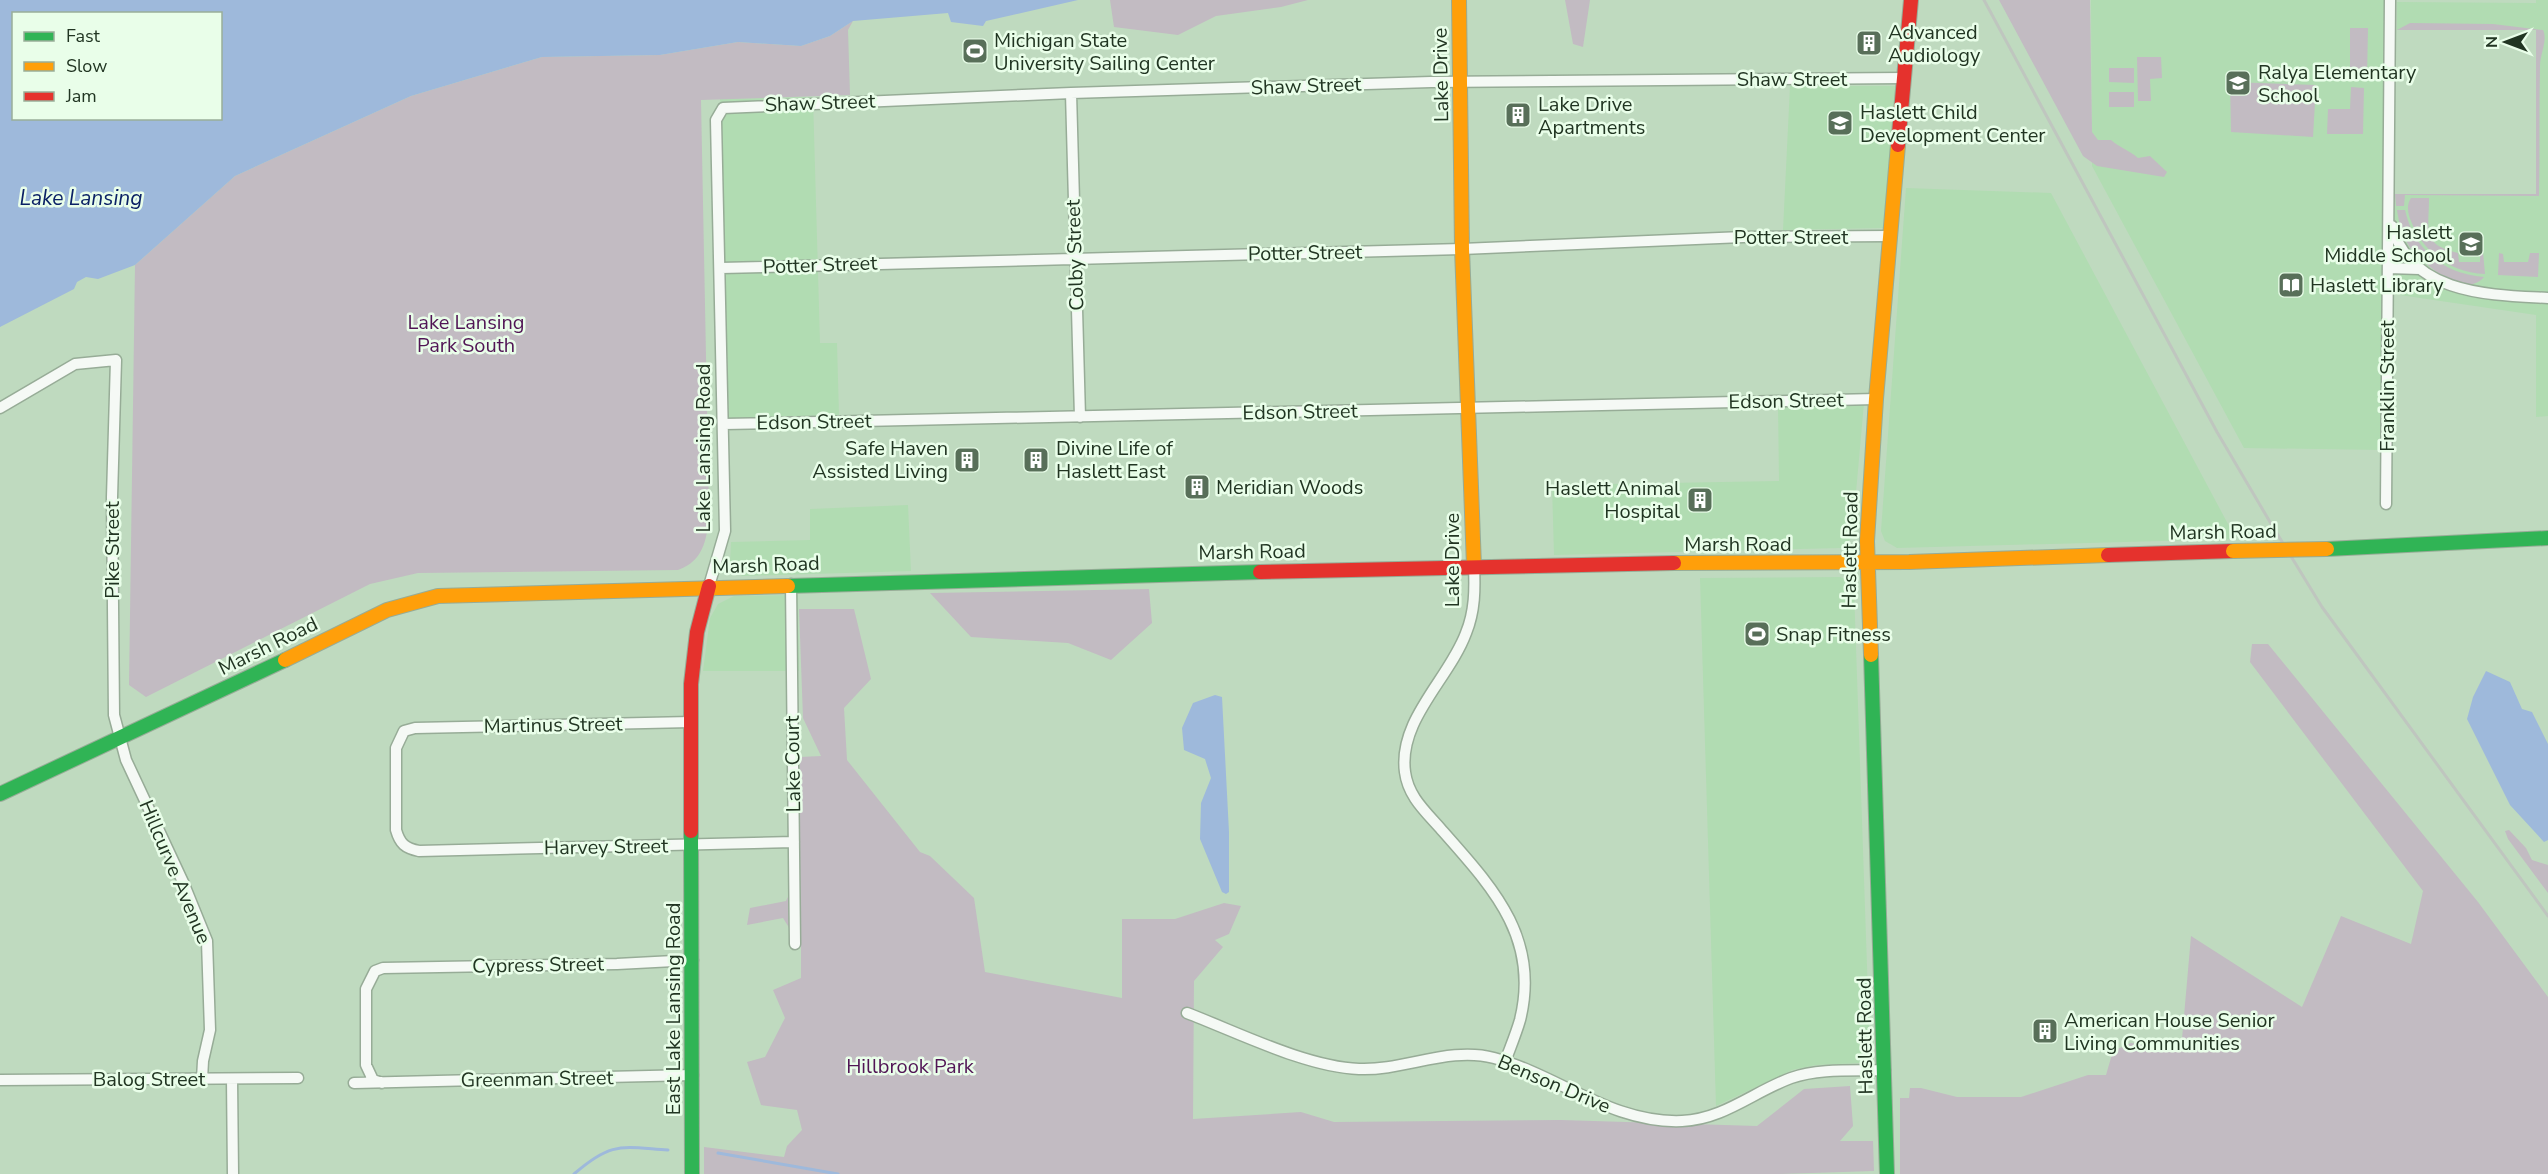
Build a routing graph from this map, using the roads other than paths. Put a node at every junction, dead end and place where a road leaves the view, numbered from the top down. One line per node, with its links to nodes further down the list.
1 (1459, 0): 5 (main road, Lake Drive)
2 (1911, 0): 4 (main road, Haslett Road)
3 (2390, 0): 8 (street, Franklin Street)
4 (1904, 78): 5 (street, Shaw Street); 9 (main road, Haslett Road)
5 (1460, 81): 6 (street, Shaw Street); 10 (main road, Lake Drive)
6 (1071, 93): 7 (street, Shaw Street); 11 (street, Colby Street)
7 (716, 120): 12 (street, Lake Lansing Road)
8 (2389, 208): 13 (street, Franklin Street); 14 (street, Franklin Street)
9 (1890, 236): 10 (street, Potter Street); 16 (main road, Haslett Road)
10 (1462, 249): 11 (street, Potter Street); 18 (main road, Lake Drive)
11 (1075, 258): 12 (street, Potter Street); 19 (street, Colby Street)
12 (721, 268): 20 (street, Lake Lansing Road)
13 (2388, 268): 14 (street, Franklin Street); 21 (street, Franklin Street)
14 (2420, 269): 15 (street, Franklin Street)
15 (2548, 298)
16 (1876, 399): 18 (street, Edson Street); 23 (main road, Haslett Road)
17 (0, 408): 28 (street, Pike Street)
18 (1468, 408): 19 (street, Edson Street); 24 (main road, Lake Drive)
19 (1080, 417): 20 (street, Edson Street)
20 (724, 424): 26 (street, Lake Lansing Road)
21 (2386, 504)
22 (2548, 538): 23 (main road, Marsh Road, bridge)
23 (1867, 562): 24 (main road, Marsh Road); 37 (main road, Haslett Road)
24 (1474, 566): 25 (main road, Marsh Road); 36 (street, Lake Drive)
25 (791, 584): 26 (main road, Marsh Road); 30 (street, Lake Court)
26 (709, 586): 27 (main road, Lake Lansing Road); 28 (main road, Marsh Road)
27 (691, 722): 31 (main road, Lake Lansing Road); 32 (street, Martinus Street)
28 (121, 739): 29 (main road, Marsh Road); 40 (street, Hillcurve Avenue)
29 (0, 794)
30 (794, 842): 31 (street, Harvey Street); 33 (street, Lake Court)
31 (692, 844): 32 (street, Harvey Street); 34 (main road, East Lake Lansing Road)
32 (418, 851)
33 (795, 944)
34 (693, 960): 38 (main road, East Lake Lansing Road); 44 (street, Cypress Street)
35 (1187, 1013): 36 (street, Benson Drive)
36 (1505, 1062): 37 (street, Benson Drive)
37 (1885, 1070): 47 (main road, Haslett Road)
38 (693, 1075): 44 (street, Greenman Street); 46 (main road, East Lake Lansing Road)
39 (298, 1078): 41 (street, Balog Street)
40 (202, 1079): 41 (street, Balog Street); 42 (street, Balog Street)
41 (232, 1079): 45 (street)
42 (0, 1080)
43 (354, 1083): 44 (street, Greenman Street)
44 (382, 1083)
45 (233, 1174)
46 (693, 1174)
47 (1887, 1174)

